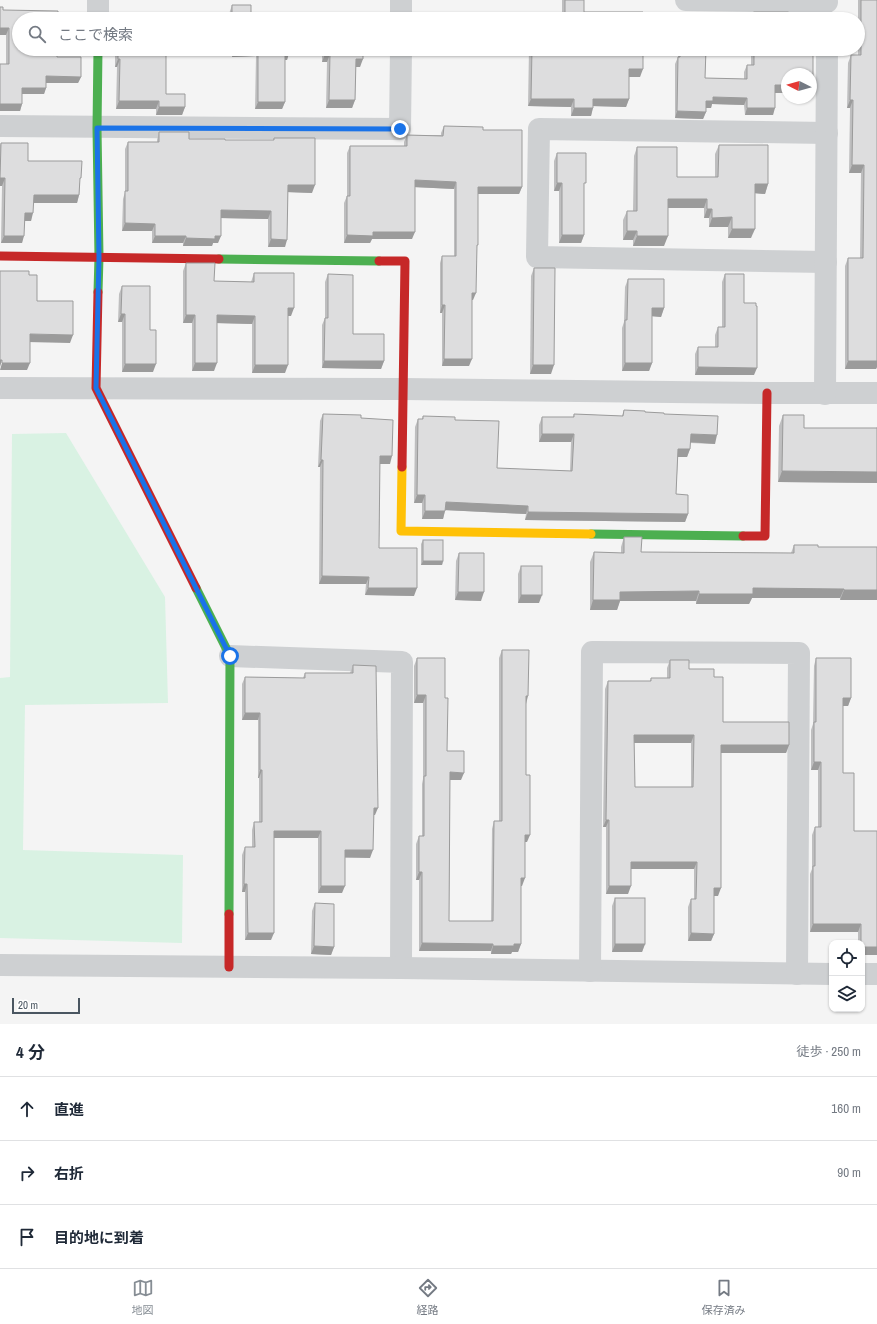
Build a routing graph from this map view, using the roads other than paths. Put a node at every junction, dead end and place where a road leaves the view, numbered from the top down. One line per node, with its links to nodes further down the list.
1 (98, 0): 5 (street)
2 (401, 0): 6 (street)
3 (686, 0): 4 (street)
4 (827, 7)
5 (98, 12)
6 (401, 12)
7 (98, 56): 11 (street)
8 (401, 56): 11 (street)
9 (827, 56): 12 (street)
10 (0, 126): 11 (street)
11 (97, 128): 14 (street)
12 (827, 133): 15 (street); 15 (street)
13 (0, 256): 14 (street)
14 (99, 257): 17 (street); 18 (street)
15 (826, 262): 21 (street)
16 (0, 388): 17 (street)
17 (96, 388): 18 (street); 22 (street)
18 (403, 389): 19 (street); 19 (street)
19 (766, 393): 21 (street)
20 (877, 393): 21 (street)
21 (825, 394)
22 (230, 656): 24 (street); 25 (street)
23 (0, 965): 24 (street)
24 (229, 967): 25 (street)
25 (402, 968): 26 (street)
26 (590, 971): 27 (street); 27 (street)
27 (797, 974): 28 (street)
28 (829, 974)
29 (865, 974): 30 (street)
30 (877, 974)

